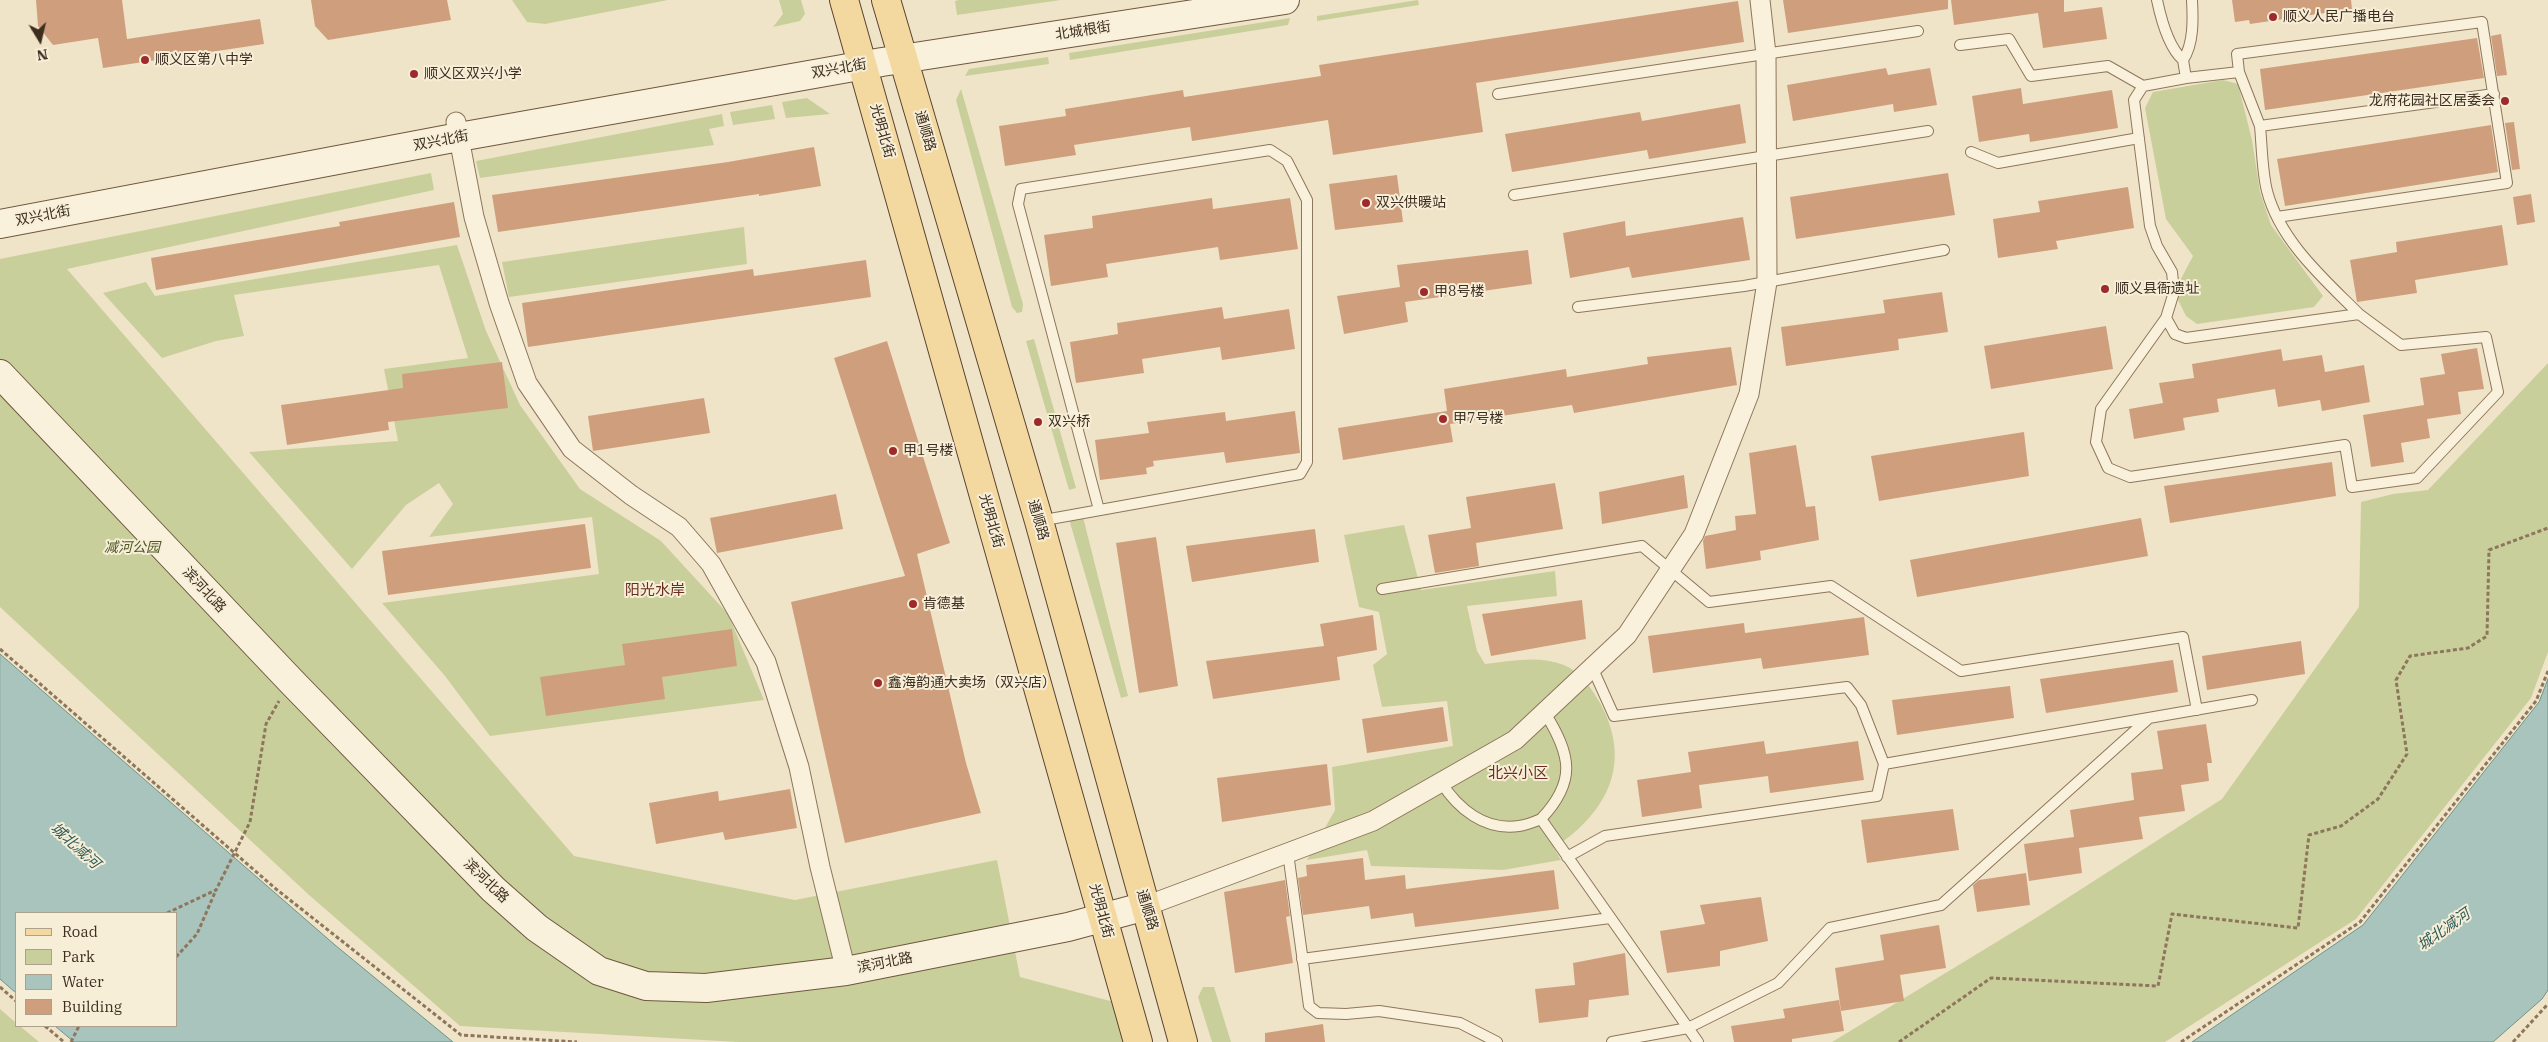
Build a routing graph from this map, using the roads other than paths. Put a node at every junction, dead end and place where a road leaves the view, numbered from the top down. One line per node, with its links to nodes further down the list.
1 (844, 0): 11 (main road, 光明北街)
2 (886, 0): 11 (main road, 通顺路)
3 (1203, 0): 11 (street, 北城根街)
4 (1285, 0): 11 (street, 北城根街)
5 (1760, 0): 10 (street)
6 (2157, 0): 12 (lane)
7 (2192, 0): 12 (lane)
8 (1918, 31): 10 (lane)
9 (1960, 45): 15 (lane)
10 (1766, 54): 16 (lane); 23 (street)
11 (881, 55): 19 (street, 双兴北街); 35 (main road, 通顺路); 49 (main road, 光明北街)
12 (2183, 60): 14 (lane)
13 (2239, 72): 14 (lane); 17 (lane); 18 (lane)
14 (2186, 78): 15 (lane)
15 (2143, 86): 21 (lane)
16 (1498, 94)
17 (2494, 94): 18 (lane); 26 (lane)
18 (2260, 126): 26 (lane)
19 (457, 130): 25 (street, 双兴北街); 27 (street, 双兴北街); 52 (street)
20 (1928, 132): 23 (lane)
21 (2139, 138): 22 (lane); 32 (lane)
22 (1971, 152)
23 (1767, 156): 24 (lane); 29 (street)
24 (1514, 195)
25 (0, 210)
26 (2277, 217): 31 (lane)
27 (0, 224)
28 (1944, 250): 29 (lane)
29 (1767, 282): 30 (lane); 36 (street)
30 (1578, 307)
31 (2359, 314): 32 (lane); 32 (lane)
32 (2166, 318)
33 (0, 374): 52 (street, 滨河北路)
34 (1099, 510): 34 (lane); 35 (lane)
35 (1039, 521): 48 (main road, 通顺路)
36 (1670, 570): 37 (lane); 38 (street); 40 (lane)
37 (1382, 589)
38 (1592, 667): 41 (street); 43 (lane)
39 (2252, 700): 40 (lane)
40 (2197, 710): 42 (lane)
41 (1545, 713): 44 (street); 45 (lane)
42 (2149, 718): 43 (lane); 53 (lane)
43 (1884, 764): 47 (lane)
44 (1441, 782): 45 (lane); 46 (street)
45 (1541, 819): 47 (lane)
46 (1288, 853): 48 (street); 51 (lane)
47 (1567, 857): 50 (lane)
48 (1146, 906): 49 (street, 滨河北路); 55 (main road, 通顺路)
49 (1103, 917): 52 (street, 滨河北路); 54 (main road, 光明北街)
50 (1610, 918): 51 (lane); 53 (lane)
51 (1302, 958): 56 (lane)
52 (846, 971)
53 (1688, 1028): 57 (lane); 58 (lane)
54 (1138, 1042)
55 (1183, 1042)
56 (1498, 1042)
57 (1612, 1042)
58 (1698, 1042)

